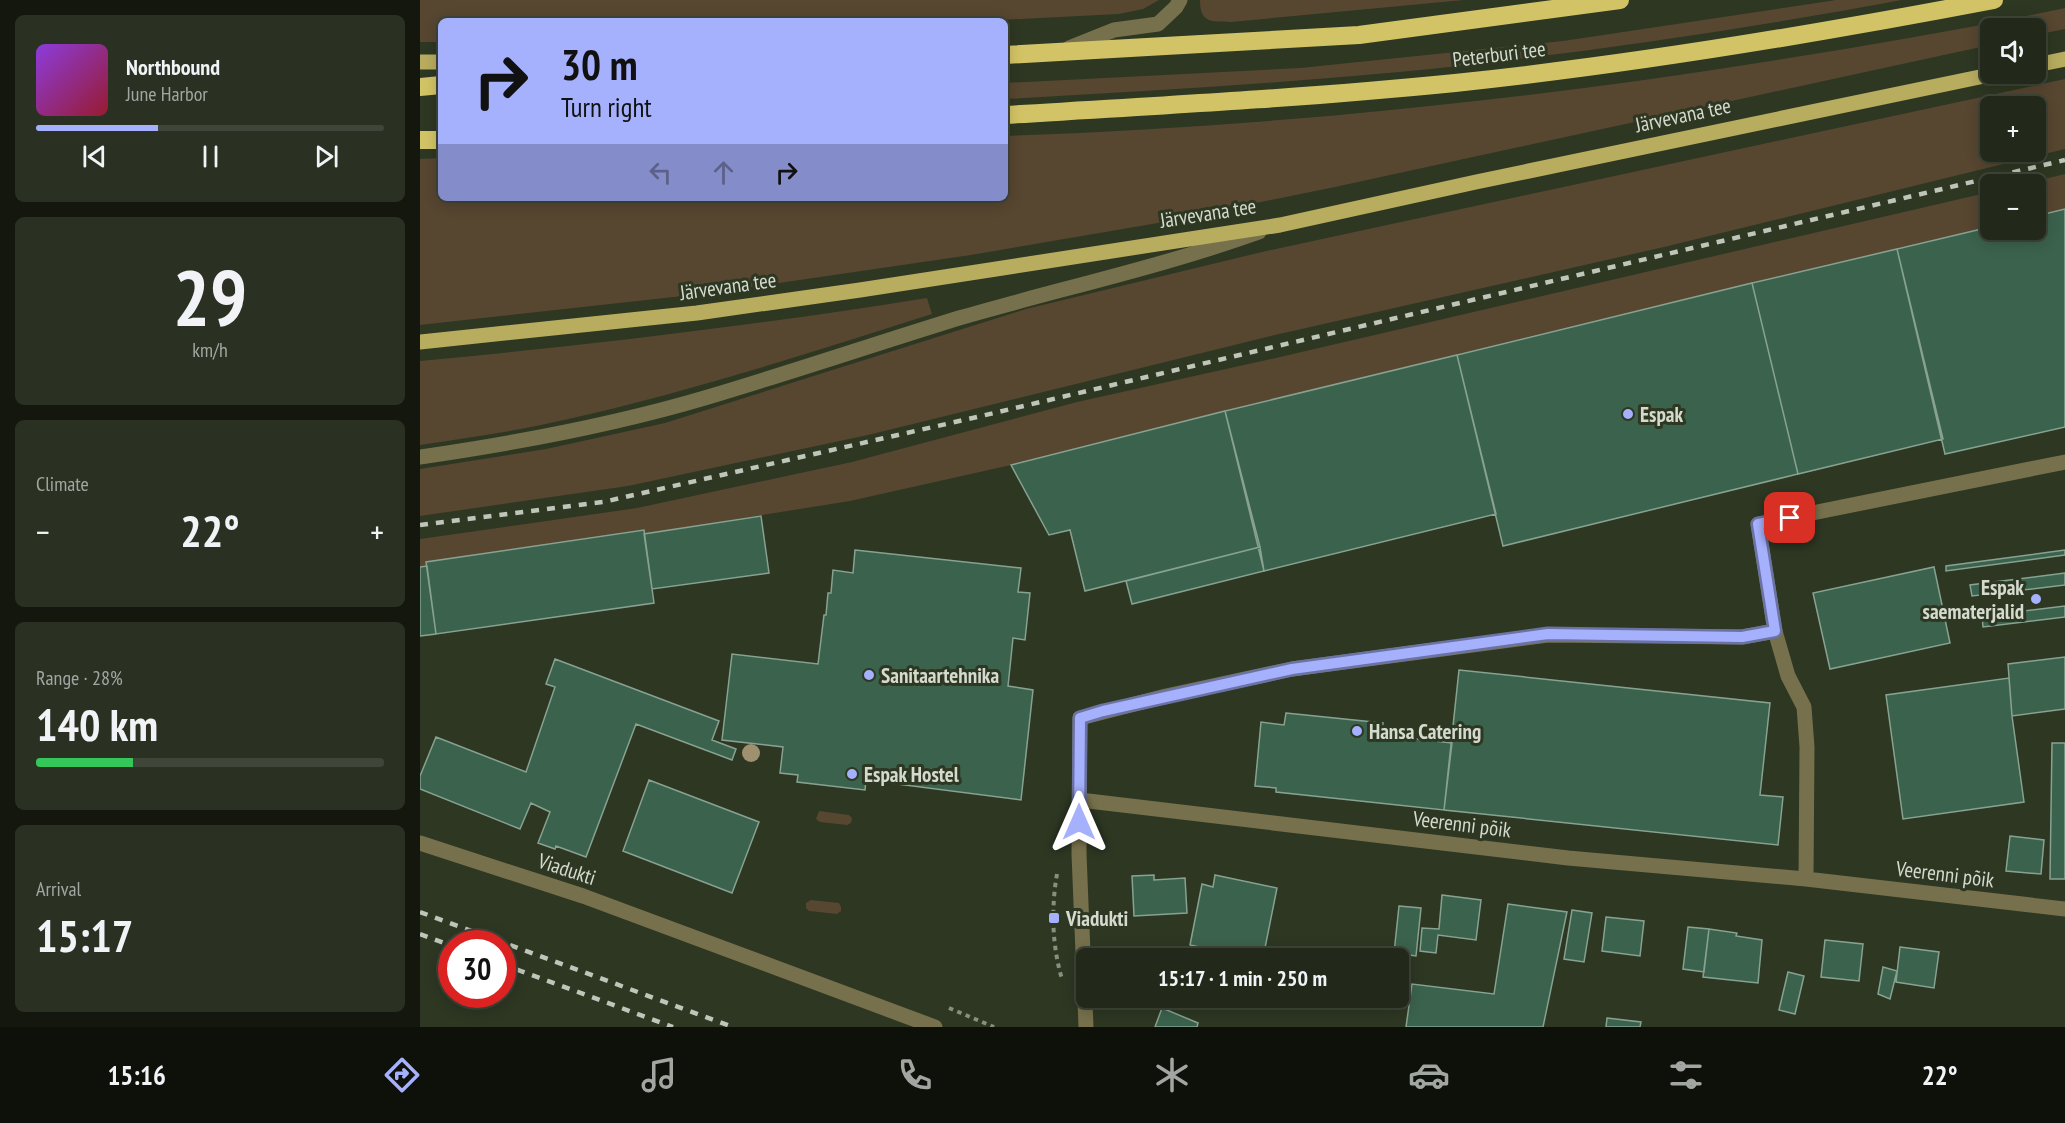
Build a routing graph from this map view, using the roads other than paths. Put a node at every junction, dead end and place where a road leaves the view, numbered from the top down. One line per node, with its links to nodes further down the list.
1 (1180, 0): 4 (street)
2 (1620, 0): 4 (highway)
3 (1995, 0): 13 (highway, Peterburi tee)
4 (1056, 54): 5 (highway)
5 (1008, 55)
6 (2065, 59): 9 (main road)
7 (420, 62): 8 (main road)
8 (438, 62)
9 (2046, 63)
10 (1980, 77): 16 (main road, Järvevana tee)
11 (438, 85): 12 (highway)
12 (420, 87)
13 (1008, 115)
14 (438, 140): 15 (highway)
15 (420, 141)
16 (1280, 225): 17 (main road, Järvevana tee); 18 (street)
17 (420, 342)
18 (420, 457)
19 (2065, 462): 20 (street)
20 (1775, 631): 21 (street); 23 (street)
21 (1080, 800): 23 (street, Veerenni põik); 26 (street)
22 (420, 843): 25 (street, Viadukti)
23 (1806, 879): 24 (street, Veerenni põik)
24 (2065, 909)
25 (935, 1027)
26 (1086, 1027)

